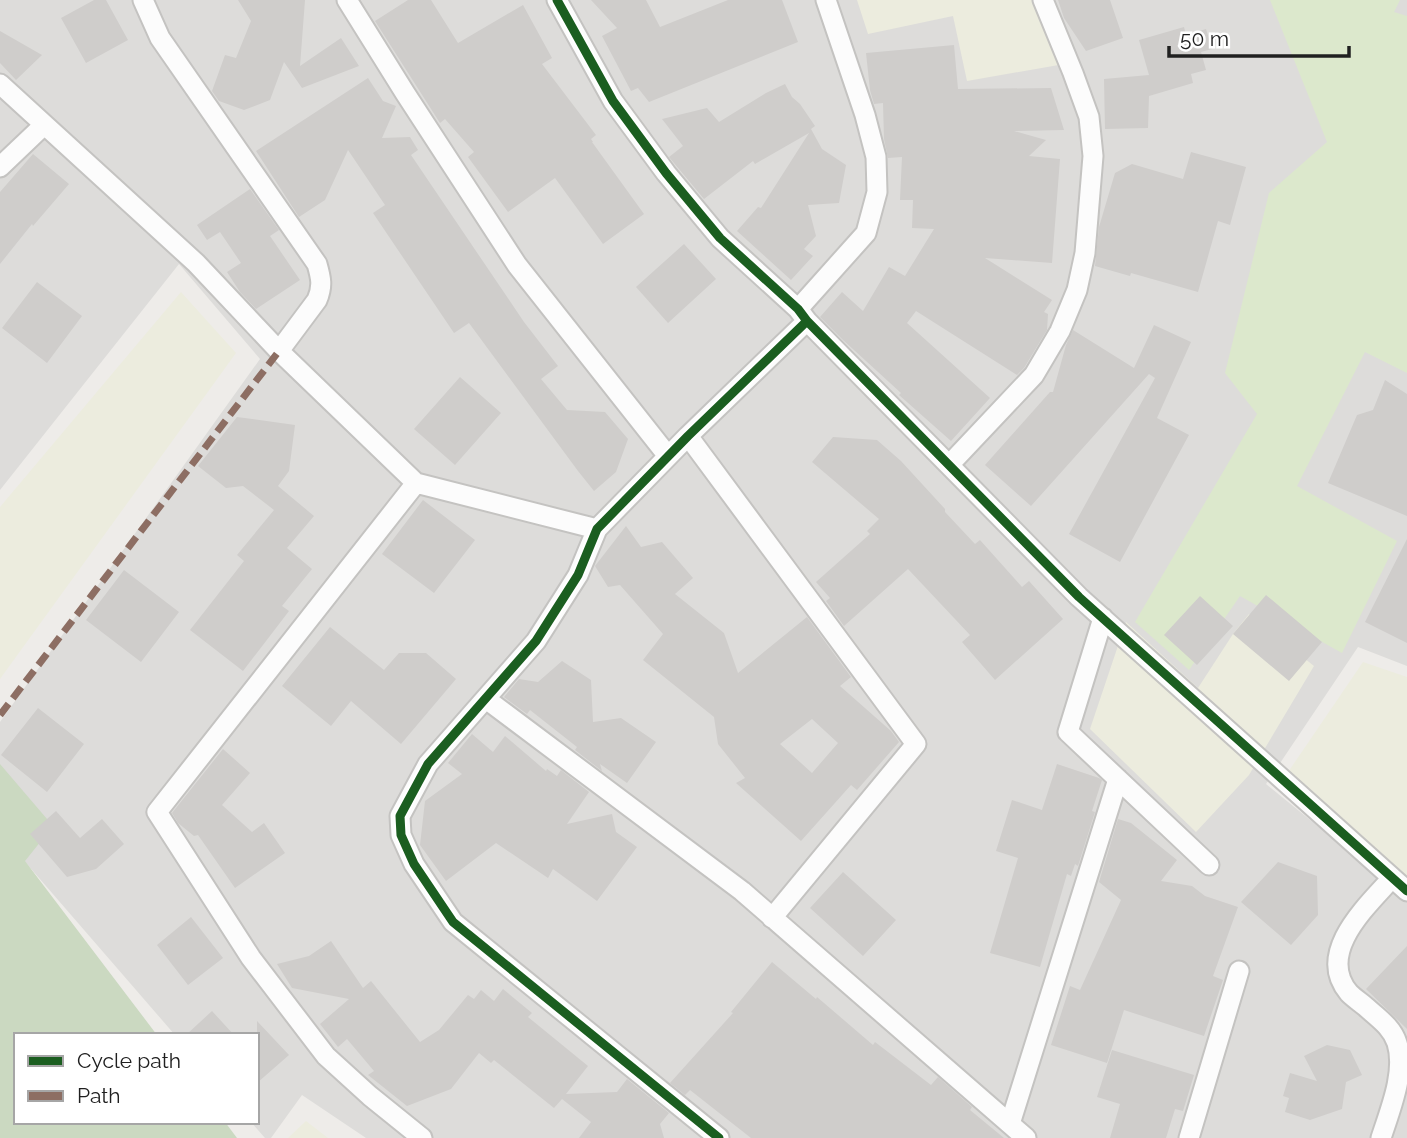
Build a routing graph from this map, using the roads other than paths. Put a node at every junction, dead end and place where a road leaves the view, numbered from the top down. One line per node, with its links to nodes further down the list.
1 (143, 0): 10 (street)
2 (347, 0): 12 (street)
3 (558, 0): 9 (street)
4 (826, 0): 9 (street)
5 (1043, 0): 13 (street)
6 (0, 84): 7 (street)
7 (44, 125): 8 (street); 10 (street)
8 (0, 167)
9 (803, 315): 11 (street); 13 (street)
10 (279, 352): 14 (street)
11 (688, 436): 12 (street); 22 (street)
12 (668, 456): 15 (street)
13 (949, 465): 16 (street)
14 (416, 483): 15 (street); 25 (street)
15 (597, 529): 17 (street)
16 (1103, 618): 18 (street); 20 (street)
17 (486, 699): 22 (street); 26 (street)
18 (1118, 779): 19 (street); 24 (street)
19 (1209, 865)
20 (1392, 878): 21 (street); 29 (street)
21 (1407, 891)
22 (772, 918): 24 (street)
23 (1239, 971): 28 (street)
24 (1010, 1125): 27 (street)
25 (422, 1138)
26 (719, 1138)
27 (1026, 1138)
28 (1189, 1138)
29 (1381, 1138)

